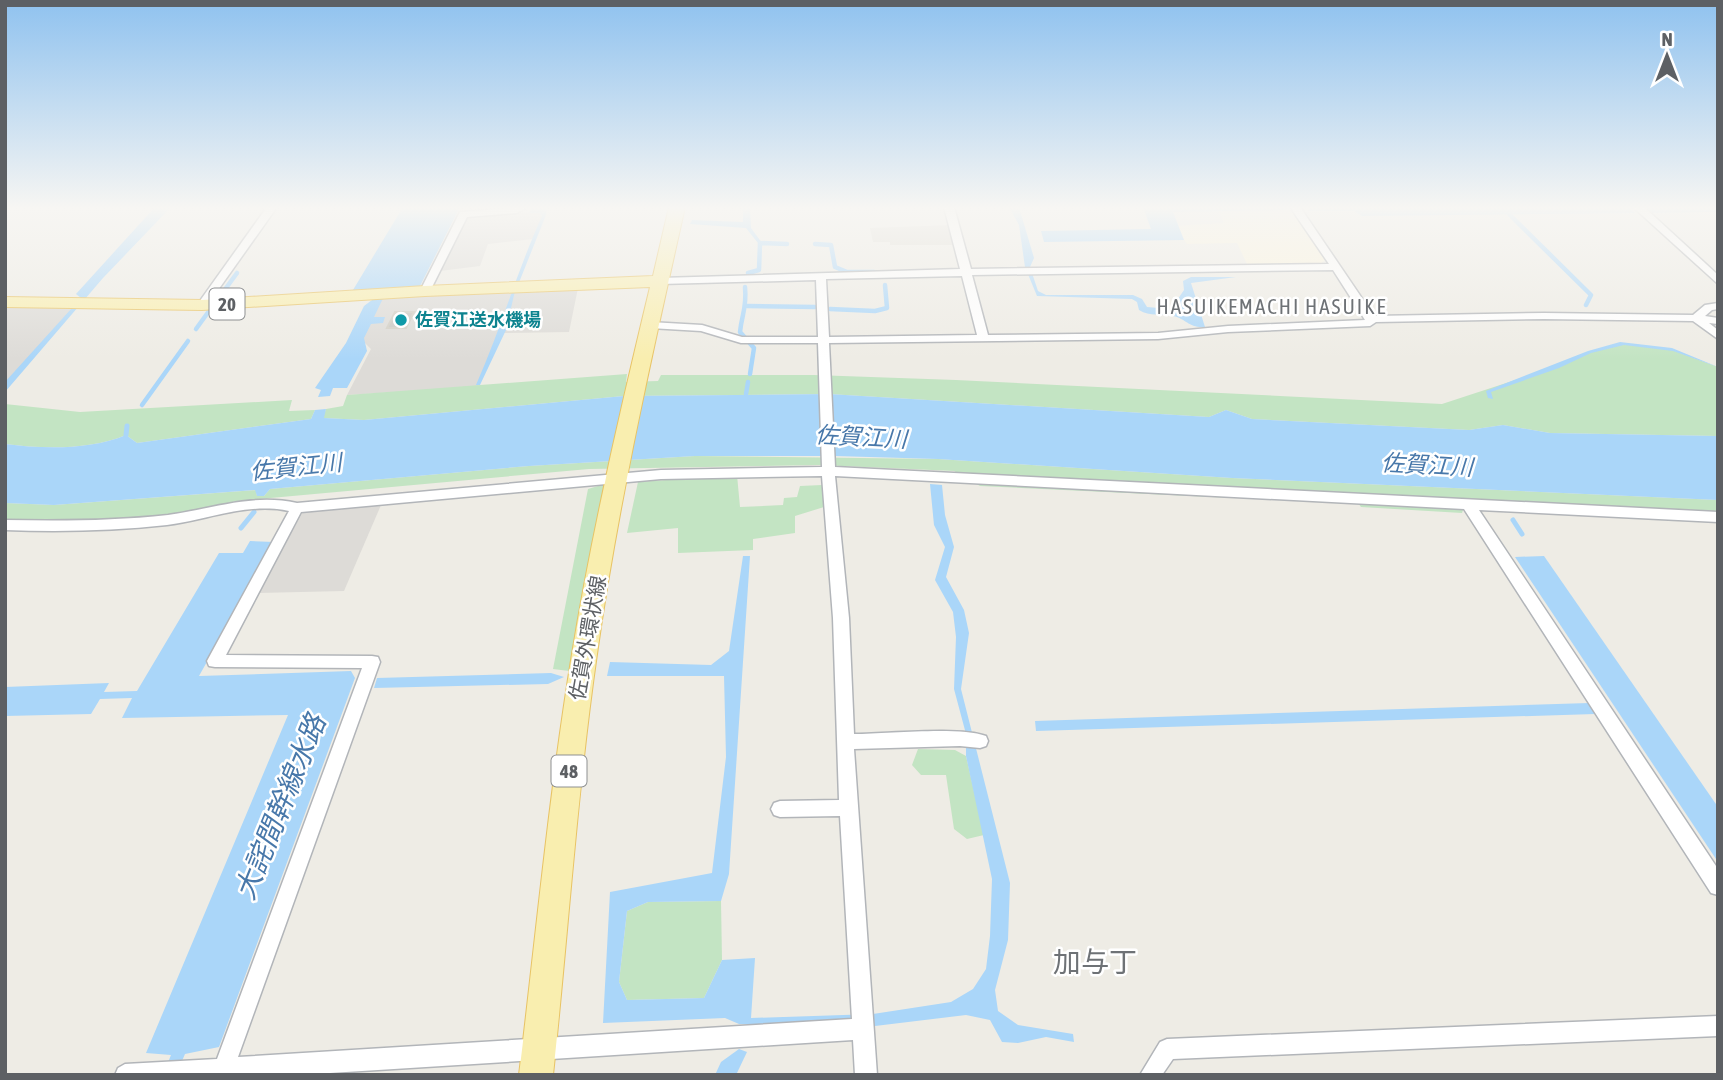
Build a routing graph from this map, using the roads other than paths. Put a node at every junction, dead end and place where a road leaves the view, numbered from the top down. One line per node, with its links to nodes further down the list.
1 (236, 257): 14 (street)
2 (442, 257): 12 (street)
3 (665, 257): 10 (main road, 佐賀外環状線 / 48)
4 (963, 257): 8 (street)
5 (1329, 257): 7 (street)
6 (1692, 257): 11 (street)
7 (1335, 267): 8 (street); 17 (street)
8 (967, 274): 9 (street); 21 (street)
9 (821, 278): 10 (street); 22 (street)
10 (660, 281): 12 (main road, 20); 19 (main road, 佐賀外環状線 / 48)
11 (1718, 281)
12 (425, 291): 14 (main road, 20)
13 (5, 302): 14 (main road, 20)
14 (202, 305)
15 (1718, 306): 16 (street)
16 (1696, 318): 17 (street); 18 (street); 20 (street)
17 (1371, 319): 21 (street)
18 (1718, 321)
19 (650, 326): 22 (street); 24 (main road, 佐賀外環状線 / 48)
20 (1718, 336)
21 (984, 338): 22 (street)
22 (821, 340): 23 (street)
23 (828, 469): 24 (street); 25 (street); 30 (street)
24 (619, 474): 26 (street); 36 (main road, 佐賀外環状線 / 48)
25 (1469, 505): 27 (street); 33 (street)
26 (297, 508): 28 (street); 37 (street)
27 (1718, 517)
28 (5, 525)
29 (980, 741): 30 (street)
30 (846, 742): 31 (street)
31 (848, 808): 32 (street); 34 (street)
32 (780, 809)
33 (1718, 886)
34 (862, 1020): 36 (street); 41 (street)
35 (1718, 1026): 42 (street)
36 (539, 1047): 37 (street); 40 (main road, 佐賀外環状線 / 48)
37 (223, 1070): 38 (street)
38 (158, 1073): 39 (street)
39 (125, 1075)
40 (536, 1075)
41 (866, 1075)
42 (1150, 1075)

